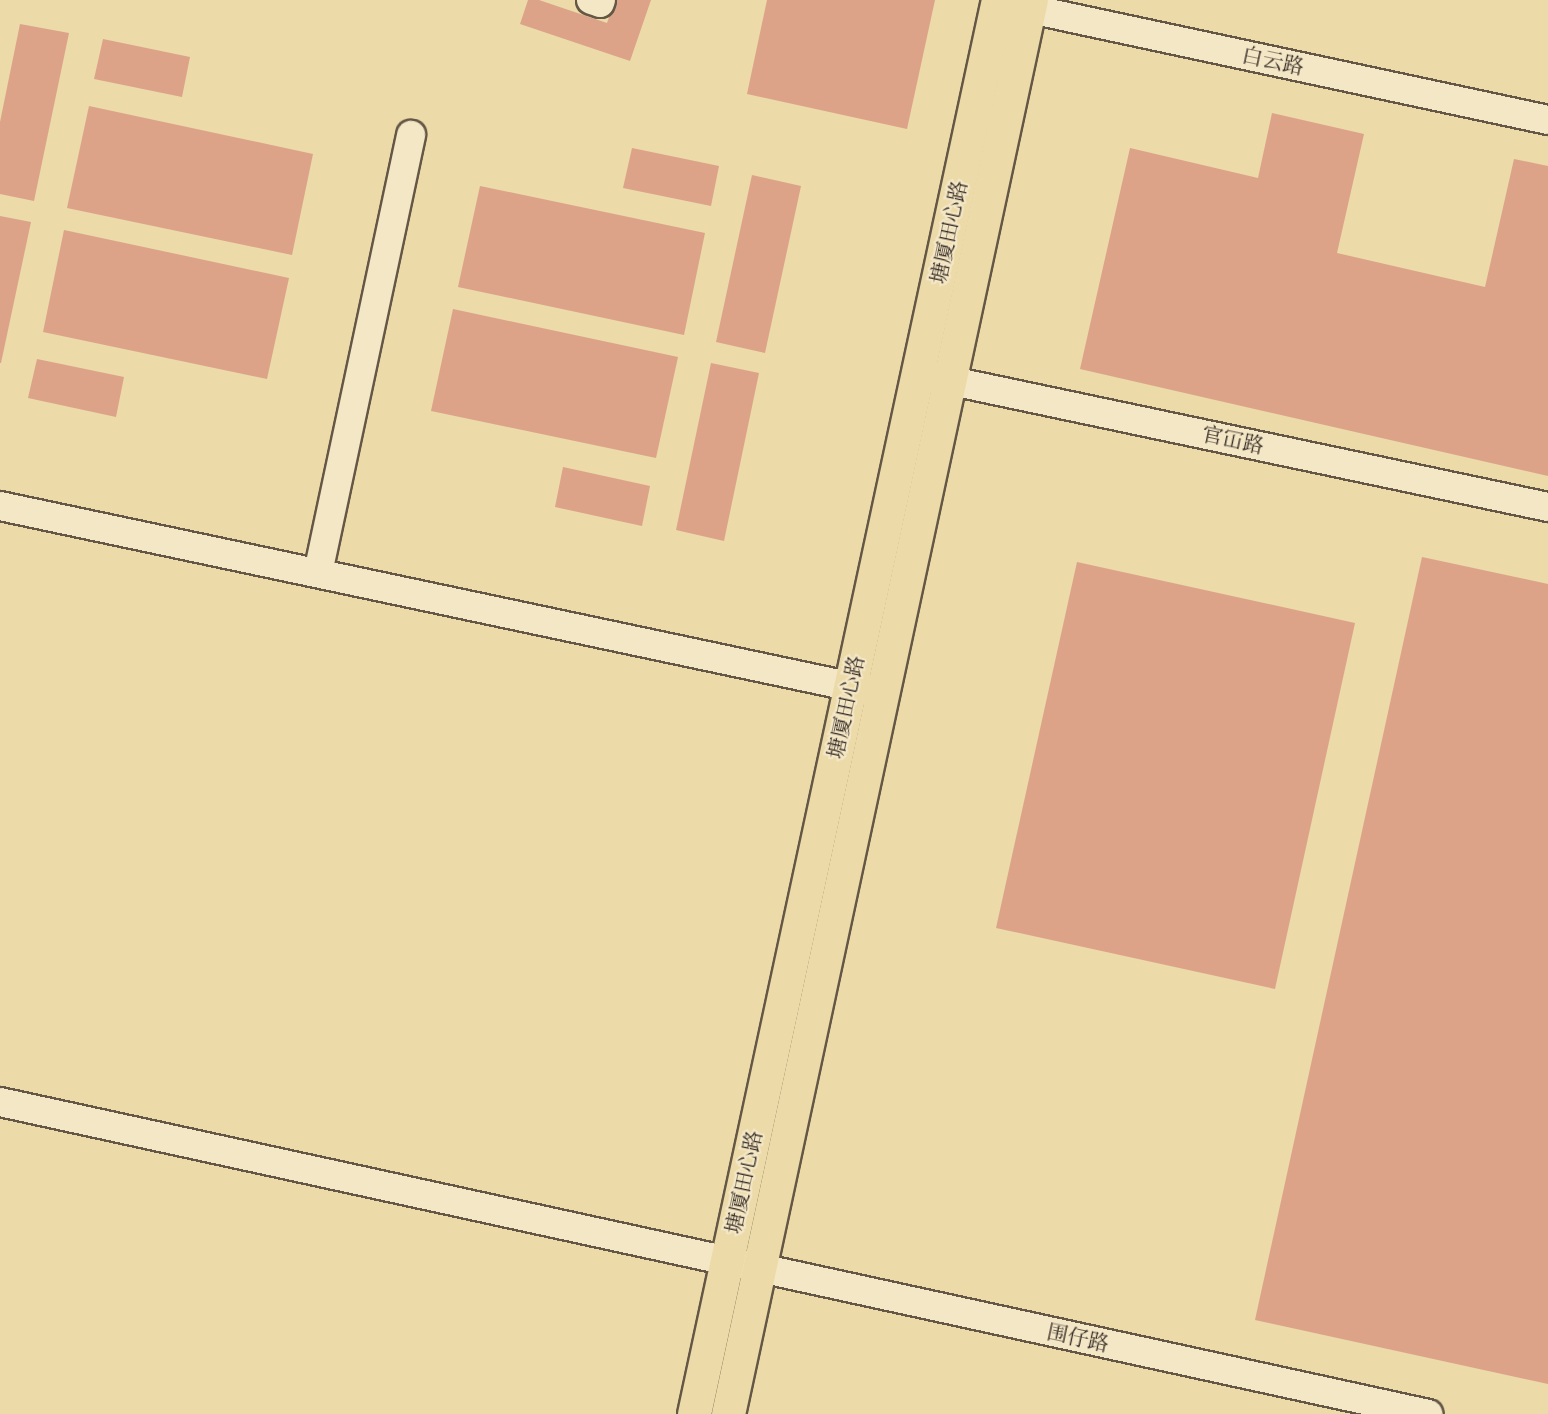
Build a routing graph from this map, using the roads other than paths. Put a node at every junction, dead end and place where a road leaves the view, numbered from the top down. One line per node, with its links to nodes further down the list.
1 (591, 0): 2 (street)
2 (601, 0)
3 (1014, 3): 4 (street, 白云路); 6 (main road, 塘厦田心路); 7 (main road, 塘厦田心路)
4 (1548, 120)
5 (411, 135): 10 (street)
6 (918, 374): 7 (street, 官冚路); 11 (main road, 塘厦田心路)
7 (949, 380): 9 (street, 官冚路); 12 (main road, 塘厦田心路)
8 (0, 506): 10 (street)
9 (1548, 507)
10 (318, 573): 11 (street)
11 (851, 687): 12 (street); 14 (main road, 塘厦田心路)
12 (882, 693): 15 (main road, 塘厦田心路)
13 (0, 1102): 14 (street, 围仔路)
14 (727, 1261): 15 (street, 围仔路); 16 (main road, 塘厦田心路)
15 (759, 1268): 17 (main road, 塘厦田心路); 18 (street, 围仔路)
16 (694, 1414)
17 (728, 1414)
18 (1428, 1414)

